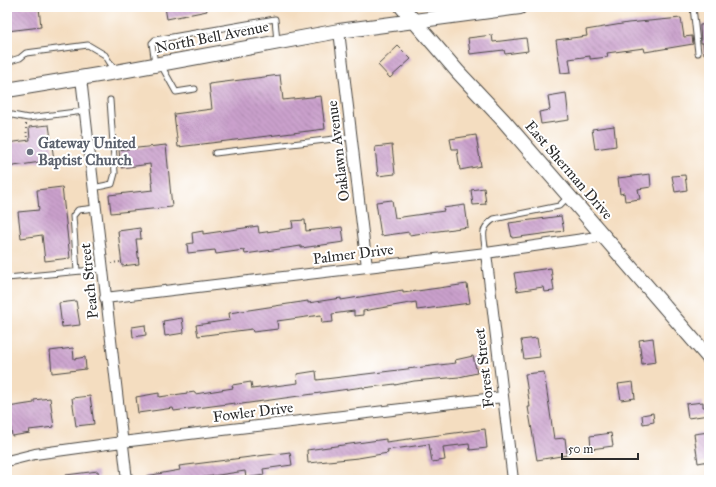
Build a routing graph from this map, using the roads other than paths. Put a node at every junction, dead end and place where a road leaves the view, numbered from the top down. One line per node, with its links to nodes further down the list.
1 (402, 7): 4 (main road, East Sherman Drive)
2 (520, 7): 4 (main road, North Bell Avenue)
3 (693, 7): 7 (lane)
4 (413, 20): 5 (main road, North Bell Avenue); 20 (main road, East Sherman Drive)
5 (339, 31): 6 (main road, North Bell Avenue); 17 (street, Oaklawn Avenue)
6 (277, 42): 9 (main road, North Bell Avenue); 9 (lane)
7 (698, 53)
8 (7, 62): 10 (lane)
9 (158, 64): 10 (main road, North Bell Avenue); 12 (lane)
10 (116, 72): 11 (main road, North Bell Avenue)
11 (81, 78): 13 (main road, North Bell Avenue); 15 (street, Peach Street)
12 (195, 89)
13 (7, 90)
14 (110, 100): 19 (lane)
15 (84, 111): 16 (lane); 19 (street, Peach Street)
16 (7, 114)
17 (351, 137): 18 (lane); 24 (street, Oaklawn Avenue)
18 (215, 153)
19 (93, 188): 21 (street, Peach Street)
20 (569, 196): 22 (main road, East Sherman Drive); 23 (lane)
21 (96, 208): 25 (street, Peach Street); 26 (lane)
22 (604, 236): 23 (street, Palmer Drive); 29 (main road, East Sherman Drive)
23 (486, 253): 24 (street, Palmer Drive); 30 (street, Forest Street)
24 (367, 267): 28 (street, Palmer Drive)
25 (103, 269): 26 (lane); 28 (street, Peach Street)
26 (77, 271): 27 (lane)
27 (7, 278)
28 (106, 298): 31 (street, Peach Street)
29 (709, 358)
30 (503, 397): 31 (street, Fowler Drive); 34 (street, Forest Street)
31 (122, 442): 32 (street, Fowler Drive); 33 (street, Peach Street)
32 (7, 460)
33 (127, 480)
34 (513, 480)

